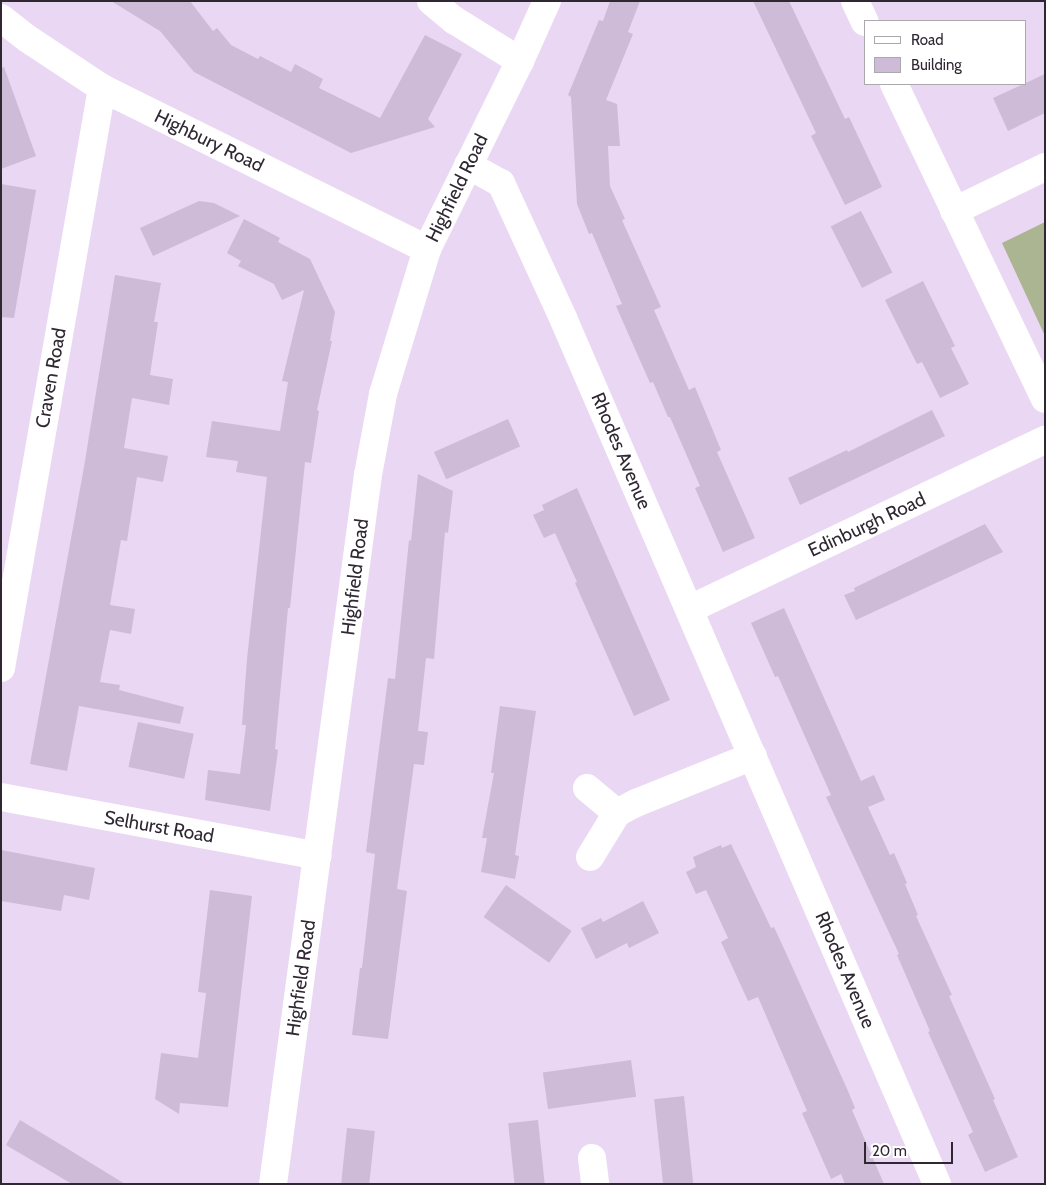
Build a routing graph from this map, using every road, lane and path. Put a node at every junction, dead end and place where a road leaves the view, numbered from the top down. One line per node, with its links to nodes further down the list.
1 (431, 1): 6 (street)
2 (547, 1): 6 (street, Highfield Road)
3 (855, 1): 5 (street)
4 (1, 18): 8 (street, Highbury Road)
5 (864, 20)
6 (520, 61): 9 (street, Highfield Road)
7 (894, 85): 11 (street)
8 (102, 88): 12 (street, Highbury Road); 16 (street, Craven Road)
9 (468, 165): 12 (street, Highfield Road); 15 (street, Rhodes Avenue)
10 (1045, 167): 11 (street)
11 (954, 211): 13 (street)
12 (427, 249): 21 (street, Highfield Road)
13 (1045, 399)
14 (1045, 440): 15 (street, Edinburgh Road)
15 (690, 609): 17 (street, Rhodes Avenue)
16 (1, 668)
17 (753, 756): 20 (street); 24 (street, Rhodes Avenue)
18 (587, 788): 20 (street)
19 (1, 797): 21 (street, Selhurst Road)
20 (617, 813): 22 (street)
21 (318, 856): 23 (street, Highfield Road)
22 (590, 857)
23 (273, 1184)
24 (937, 1184)

